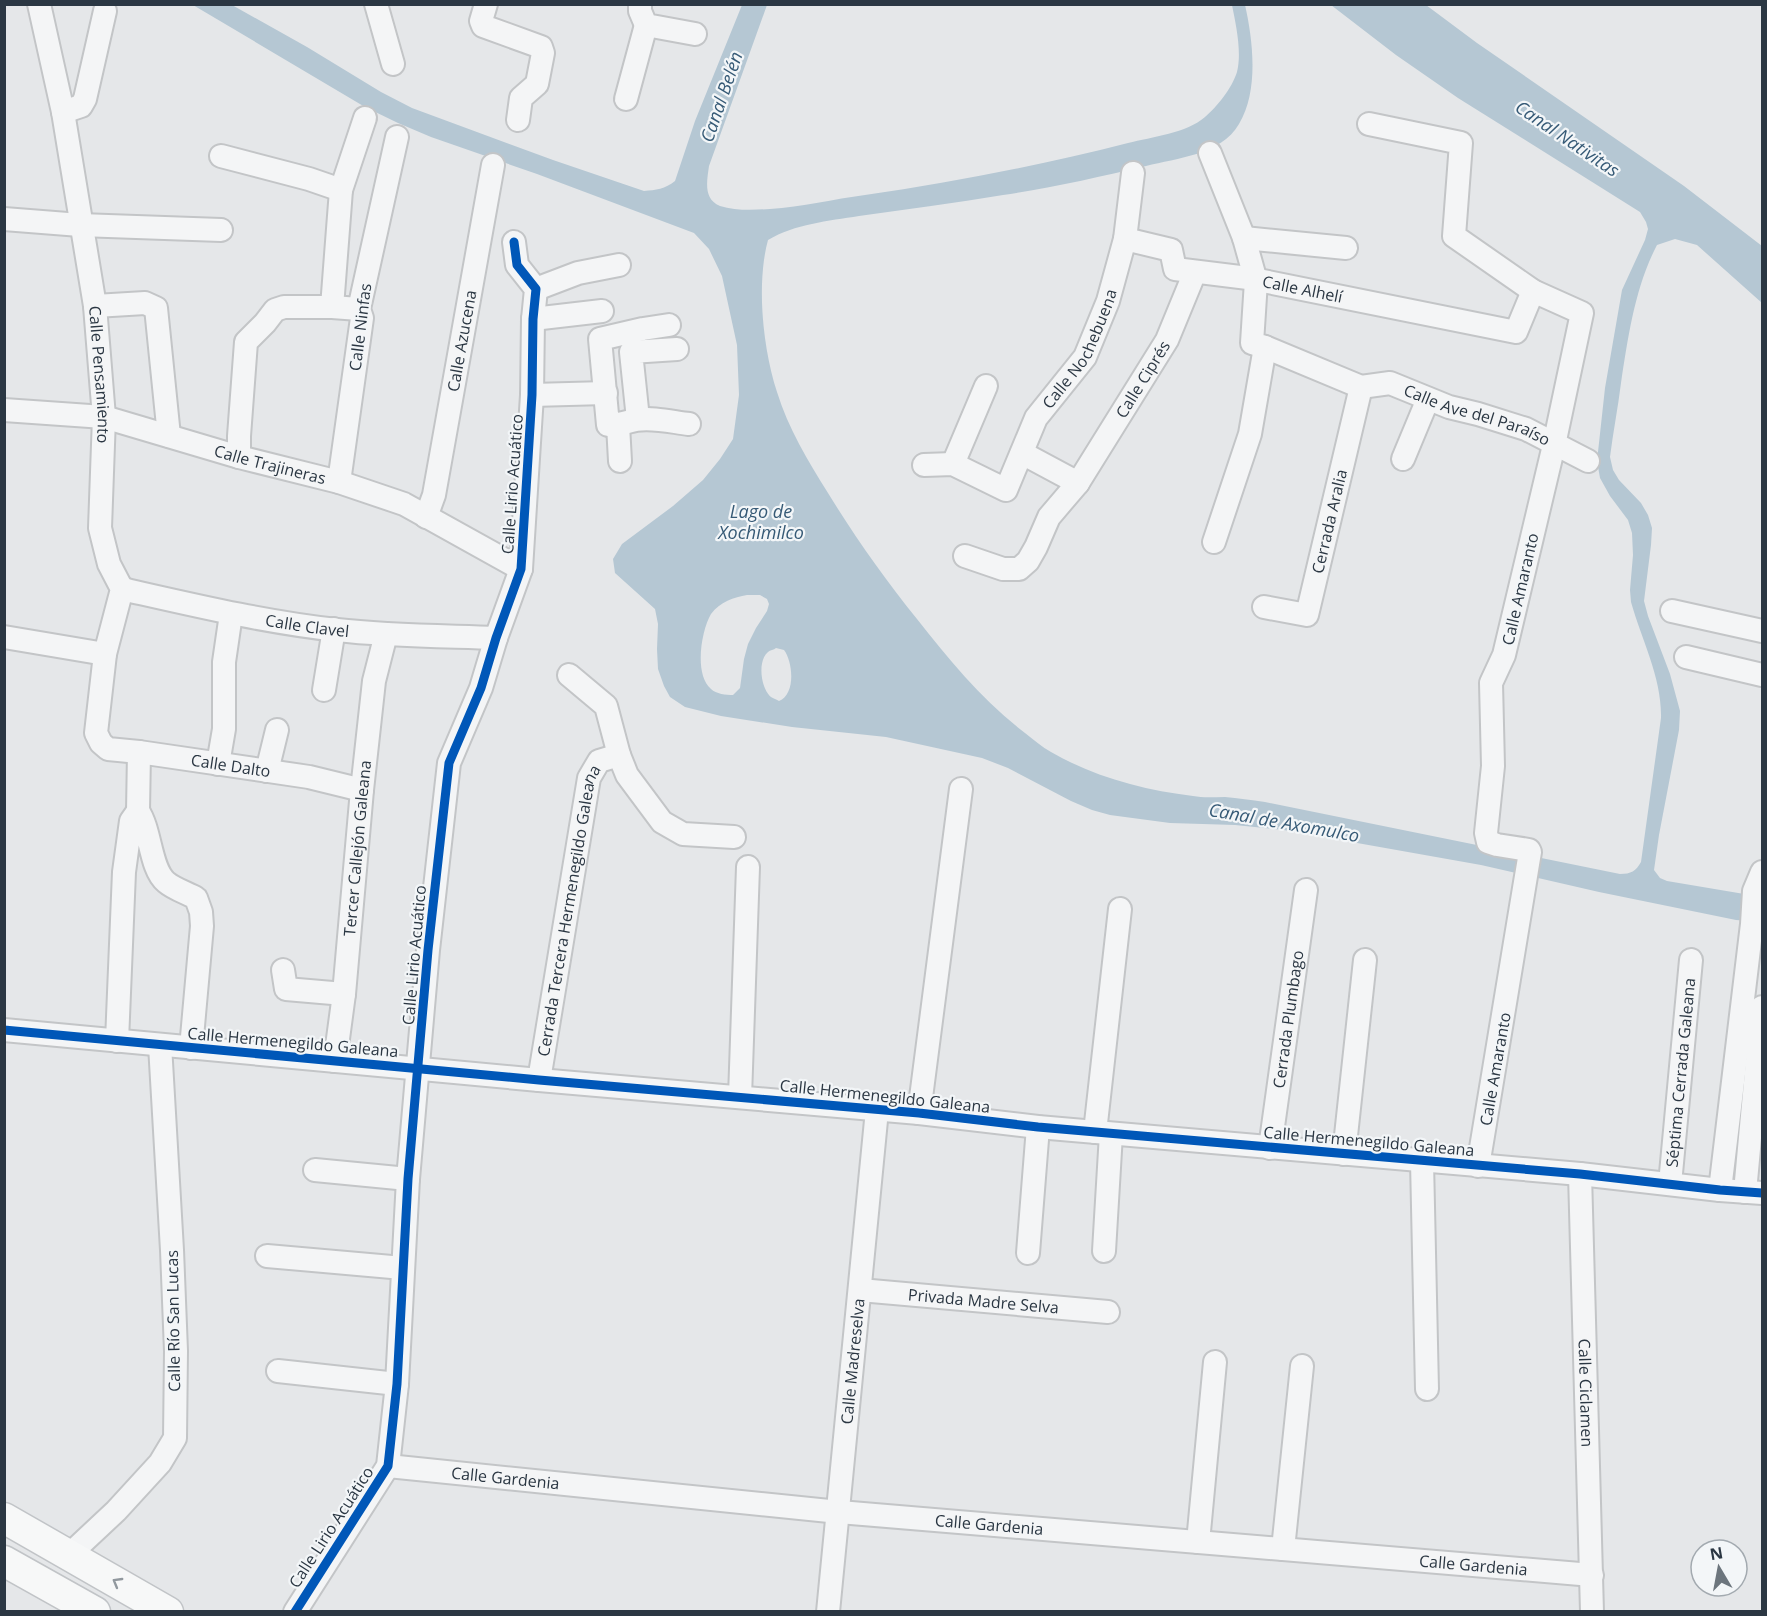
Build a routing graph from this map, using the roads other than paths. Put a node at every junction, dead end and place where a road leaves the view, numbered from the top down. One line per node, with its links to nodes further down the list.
1 (39, 4): 9 (street, Calle Pensamiento)
2 (376, 4): 7 (street)
3 (486, 4): 11 (street)
4 (105, 11): 9 (street)
5 (643, 15): 6 (street); 8 (street)
6 (695, 34)
7 (393, 64)
8 (626, 99)
9 (63, 112): 20 (street, Calle Pensamiento)
10 (365, 118): 18 (street)
11 (518, 120)
12 (1369, 124): 30 (street, Calle Amaranto)
13 (397, 137): 33 (street, Calle Ninfas)
14 (1210, 153): 22 (street)
15 (221, 156): 18 (street)
16 (493, 165): 59 (street, Calle Azucena)
17 (1133, 173): 23 (street)
18 (341, 190): 32 (street)
19 (4, 219): 20 (street)
20 (80, 225): 21 (street); 31 (street, Calle Pensamiento)
21 (221, 230)
22 (1244, 238): 25 (street); 28 (street)
23 (1125, 239): 27 (street, Calle Alhelí); 50 (street, Calle Nochebuena)
24 (514, 242): 29 (street)
25 (1346, 248)
26 (619, 265): 29 (street)
27 (1195, 272): 28 (street, Calle Alhelí); 58 (street, Calle Ciprés)
28 (1256, 281): 30 (street, Calle Alhelí); 37 (street)
29 (536, 289): 35 (street, Calle Lirio Acuático)
30 (1533, 291): 49 (street, Calle Amaranto)
31 (95, 306): 45 (street, Calle Pensamiento); 48 (street)
32 (332, 307): 33 (street); 51 (street)
33 (359, 309): 57 (street, Calle Ninfas)
34 (602, 311): 35 (street)
35 (533, 319): 42 (street, Calle Lirio Acuático)
36 (669, 325): 41 (street)
37 (1265, 347): 40 (street, Calle Ave del Paraíso); 60 (street)
38 (677, 349): 46 (street)
39 (986, 386): 55 (street)
40 (1361, 387): 43 (street, Calle Ave del Paraíso); 64 (street, Cerrada Aralia)
41 (606, 393): 42 (street); 46 (street)
42 (532, 395): 62 (street, Calle Lirio Acuático)
43 (1428, 399): 49 (street, Calle Ave del Paraíso); 52 (street)
44 (4, 410): 45 (street, Calle Trajineras)
45 (104, 417): 48 (street, Calle Trajineras); 63 (street, Calle Pensamiento)
46 (628, 422): 47 (street); 53 (street)
47 (689, 424)
48 (169, 436): 51 (street, Calle Trajineras)
49 (1554, 445): 54 (street, Calle Ave del Paraíso); 110 (street, Calle Amaranto)
50 (1022, 453): 55 (street, Calle Nochebuena); 58 (street)
51 (239, 457): 57 (street, Calle Trajineras)
52 (1403, 459)
53 (620, 461)
54 (1588, 461)
55 (953, 464): 56 (street)
56 (924, 465)
57 (339, 482): 59 (street, Calle Trajineras)
58 (1078, 483): 61 (street, Calle Ciprés)
59 (426, 517): 62 (street, Calle Trajineras)
60 (1214, 542)
61 (965, 556)
62 (521, 569): 71 (street, Calle Lirio Acuático)
63 (122, 589): 66 (street, Calle Clavel); 72 (street)
64 (1264, 607)
65 (1672, 611): 68 (street)
66 (231, 614): 67 (street, Calle Clavel); 80 (street)
67 (334, 629): 69 (street, Calle Clavel); 76 (street)
68 (1762, 631)
69 (386, 634): 71 (street, Calle Clavel); 83 (street, Tercer Callejón Galeana)
70 (4, 637): 72 (street)
71 (496, 638): 100 (street, Calle Lirio Acuático)
72 (105, 654): 78 (street, Calle Dalto)
73 (1686, 657): 75 (street)
74 (569, 675): 79 (street)
75 (1762, 675)
76 (324, 690)
77 (277, 730): 81 (street)
78 (139, 752): 80 (street, Calle Dalto); 84 (street)
79 (619, 755): 85 (street); 101 (street, Cerrada Tercera Hermenegildo Galeana)
80 (218, 764): 81 (street, Calle Dalto)
81 (267, 771): 83 (street, Calle Dalto)
82 (961, 789): 104 (street)
83 (362, 790): 93 (street, Tercer Callejón Galeana)
84 (138, 811): 96 (street); 98 (street)
85 (734, 837)
86 (748, 867): 102 (street)
87 (1758, 881): 115 (street)
88 (1306, 890): 107 (street, Cerrada Plumbago)
89 (1120, 909): 106 (street)
90 (1365, 960): 108 (street)
91 (1691, 960): 114 (street, Séptima Cerrada Galeana)
92 (283, 970): 93 (street)
93 (344, 994): 99 (street, Tercer Callejón Galeana)
94 (1762, 1007): 116 (street)
95 (4, 1030): 96 (street, Calle Hermenegildo Galeana)
96 (117, 1041): 97 (street, Calle Hermenegildo Galeana)
97 (160, 1045): 98 (street, Calle Hermenegildo Galeana); 133 (street, Calle Río San Lucas)
98 (191, 1048): 99 (street, Calle Hermenegildo Galeana)
99 (335, 1061): 100 (street, Calle Hermenegildo Galeana)
100 (419, 1069): 101 (street, Calle Hermenegildo Galeana); 113 (street, Calle Lirio Acuático)
101 (539, 1080): 102 (street, Calle Hermenegildo Galeana)
102 (740, 1097): 103 (street, Calle Hermenegildo Galeana)
103 (877, 1110): 104 (street, Calle Hermenegildo Galeana); 121 (street, Calle Madreselva)
104 (919, 1113): 105 (street, Calle Hermenegildo Galeana)
105 (1038, 1127): 106 (street, Calle Hermenegildo Galeana); 118 (street)
106 (1103, 1133): 107 (street, Calle Hermenegildo Galeana); 117 (street)
107 (1270, 1148): 108 (street, Calle Hermenegildo Galeana)
108 (1344, 1154): 109 (street, Calle Hermenegildo Galeana)
109 (1422, 1161): 110 (street, Calle Hermenegildo Galeana); 127 (street)
110 (1478, 1166): 112 (street, Calle Hermenegildo Galeana)
111 (315, 1170): 113 (street)
112 (1580, 1174): 114 (street, Calle Hermenegildo Galeana); 135 (street, Calle Ciclamen)
113 (408, 1179): 120 (street, Calle Lirio Acuático)
114 (1670, 1184): 115 (street, Calle Hermenegildo Galeana)
115 (1720, 1190): 116 (street, Calle Hermenegildo Galeana)
116 (1754, 1192)
117 (1104, 1251)
118 (1028, 1253)
119 (267, 1256): 120 (street)
120 (403, 1268): 126 (street, Calle Lirio Acuático)
121 (860, 1290): 122 (street, Privada Madre Selva); 129 (street, Calle Madreselva)
122 (1108, 1312)
123 (1215, 1362): 131 (street)
124 (1302, 1366): 132 (street)
125 (278, 1371): 126 (street)
126 (397, 1384): 128 (street, Calle Lirio Acuático)
127 (1427, 1389)
128 (388, 1466): 129 (street, Calle Gardenia); 138 (street, Calle Lirio Acuático)
129 (839, 1512): 131 (street, Calle Gardenia); 139 (street, Calle Madreselva)
130 (4, 1518): 133 (main road)
131 (1197, 1542): 132 (street, Calle Gardenia)
132 (1283, 1549): 135 (street, Calle Gardenia)
133 (69, 1554): 137 (main road, one-way to 133)
134 (4, 1561): 136 (main road)
135 (1592, 1575): 140 (street, Calle Ciclamen)
136 (95, 1611)
137 (168, 1611)
138 (295, 1611)
139 (828, 1611)
140 (1592, 1611)

